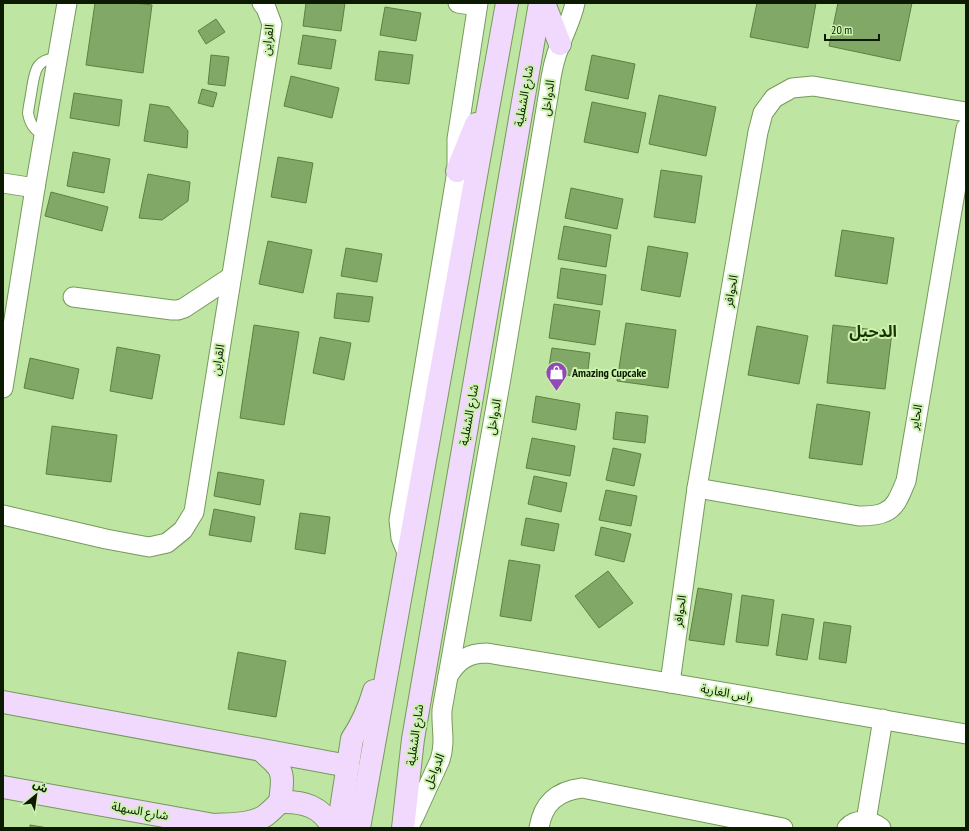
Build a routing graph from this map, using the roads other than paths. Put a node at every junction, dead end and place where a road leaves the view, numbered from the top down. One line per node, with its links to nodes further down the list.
1 (67, 3): 15 (street)
2 (262, 3): 16 (street, القراين)
3 (458, 3): 8 (street)
4 (507, 3): 10 (street)
5 (540, 3): 38 (street, شارع الشفلية)
6 (544, 3): 9 (street)
7 (575, 3): 9 (street, الدواخل)
8 (478, 5): 13 (street)
9 (560, 44): 23 (street, الدواخل)
10 (494, 76): 13 (street); 21 (street)
11 (966, 112): 19 (street, الحوافر)
12 (966, 128): 19 (street, الحاير)
13 (457, 171): 21 (street)
14 (3, 183): 15 (street)
15 (35, 188): 18 (street)
16 (231, 277): 17 (street); 20 (street, القراين)
17 (73, 297)
18 (3, 388)
19 (697, 488): 26 (street, الحوافر)
20 (3, 515)
21 (408, 555): 22 (street)
22 (396, 619): 31 (street); 37 (street)
23 (457, 622): 24 (street, راس الغارية); 25 (street, الدواخل)
24 (487, 653): 25 (street, راس الغارية); 26 (street, راس الغارية)
25 (448, 676): 39 (street, الدواخل)
26 (670, 683): 28 (street, راس الغارية)
27 (3, 702): 30 (street)
28 (883, 719): 29 (street, راس الغارية); 34 (street)
29 (966, 734)
30 (262, 751): 31 (street); 33 (street)
31 (348, 766): 36 (street)
32 (3, 787): 33 (street, شارع السهلة)
33 (280, 802): 35 (street)
34 (874, 824): 42 (street)
35 (333, 828)
36 (338, 828)
37 (359, 828)
38 (403, 828)
39 (408, 828)
40 (540, 828): 41 (street)
41 (783, 828)
42 (847, 828)

